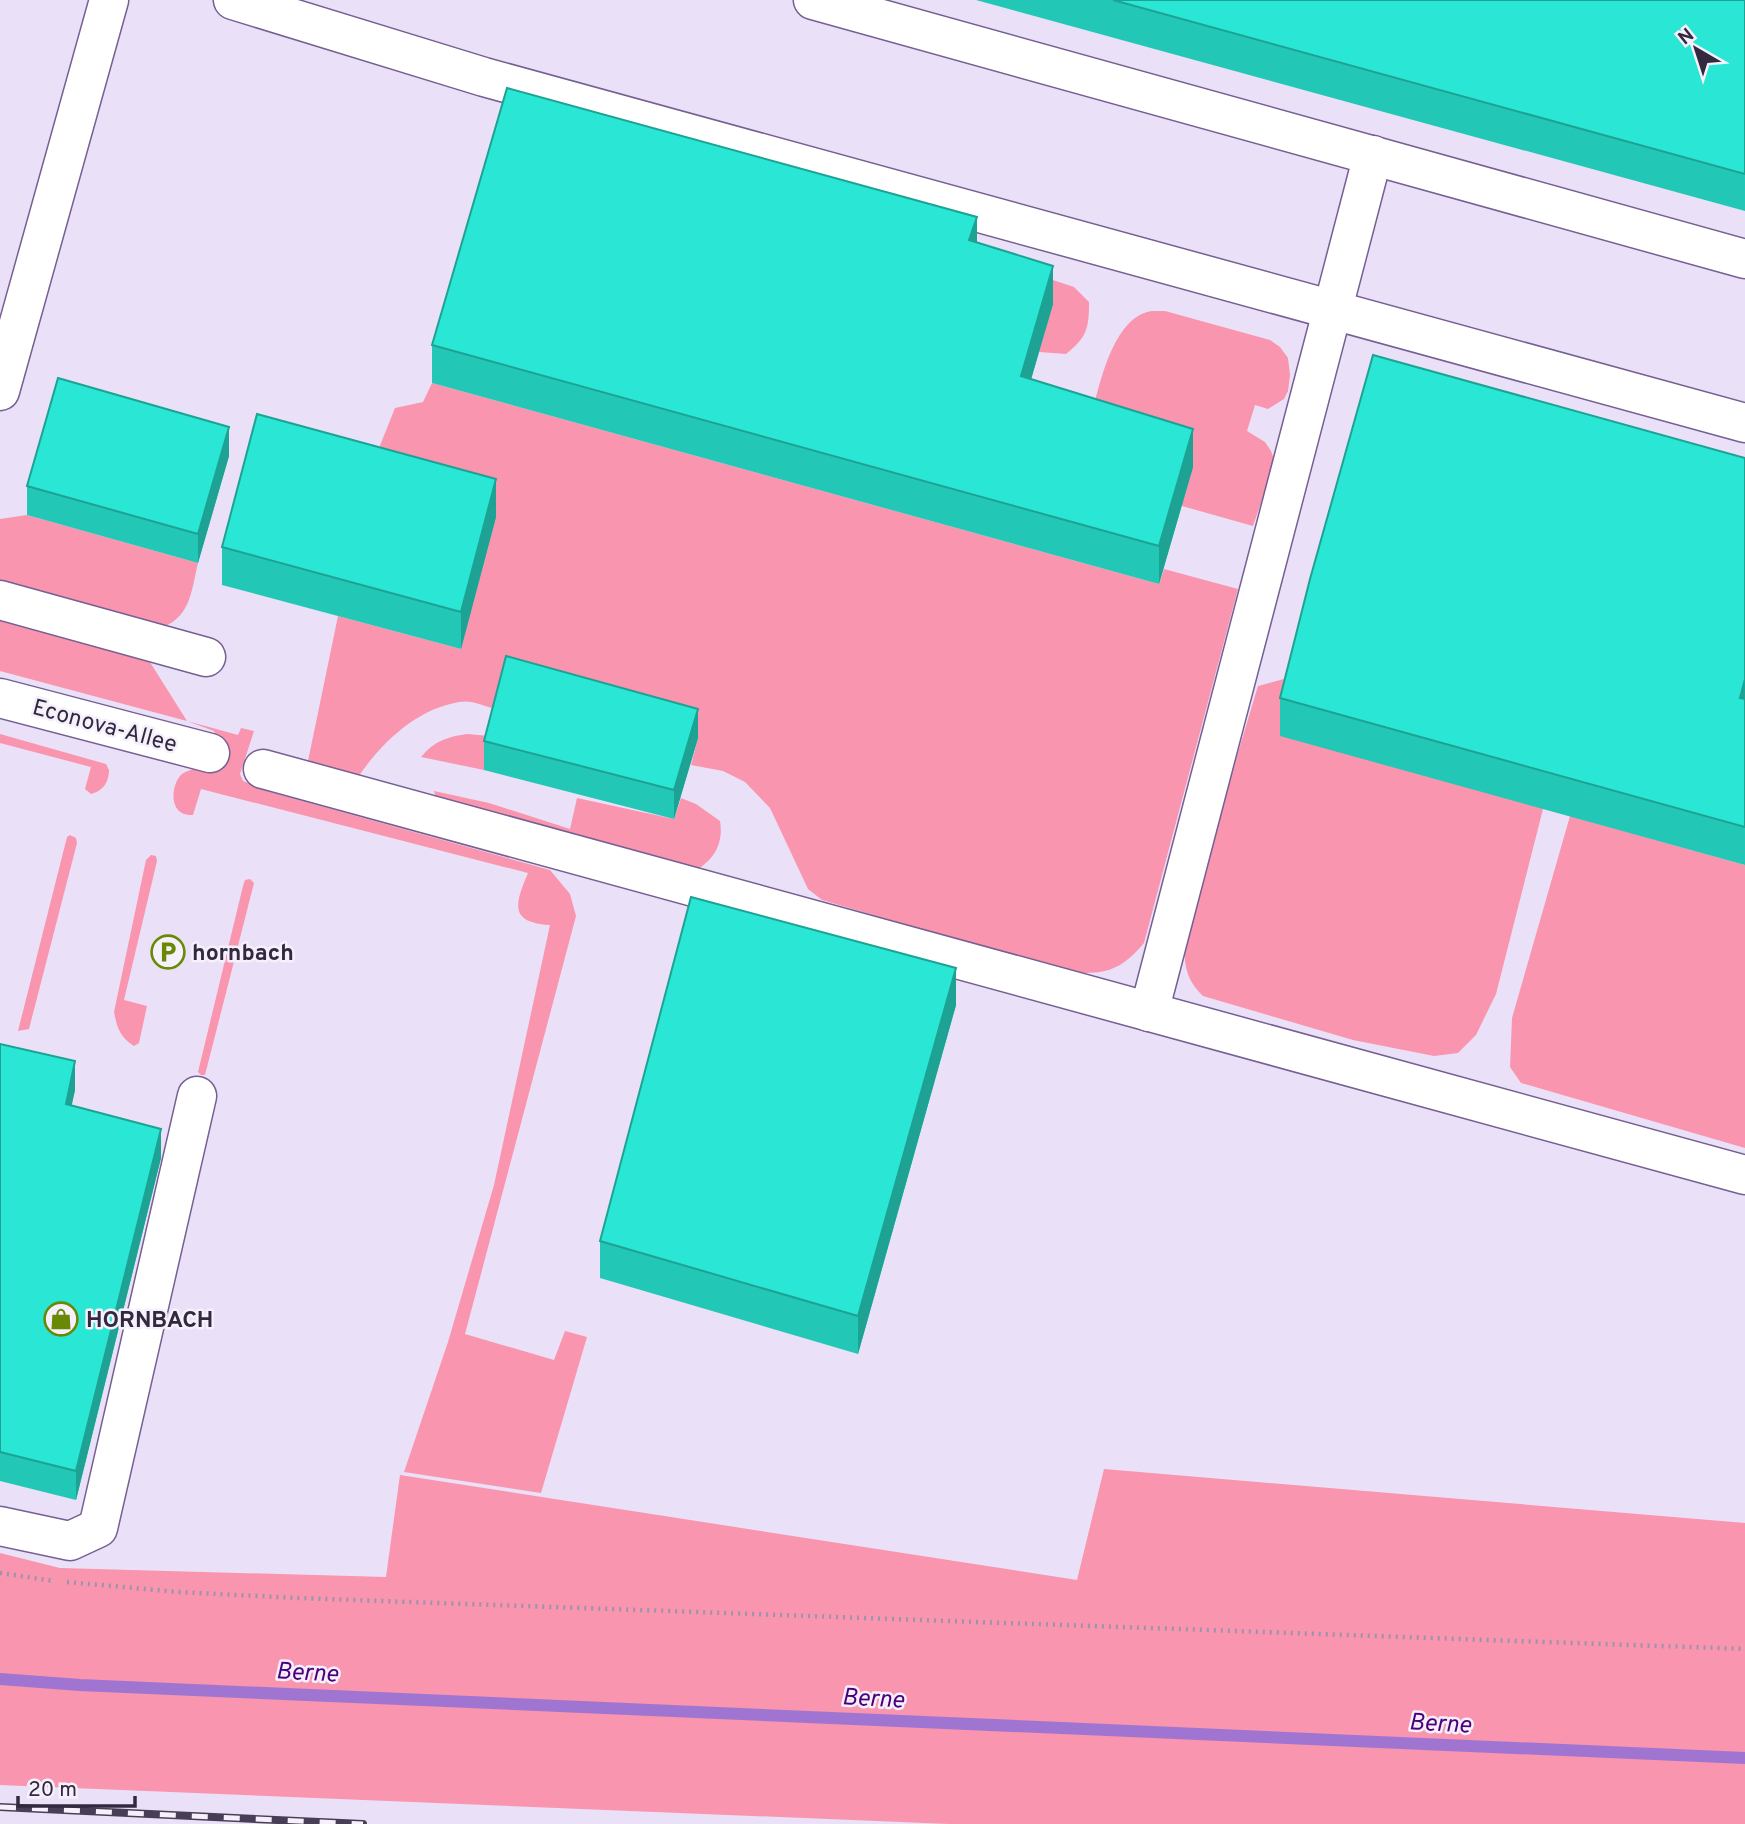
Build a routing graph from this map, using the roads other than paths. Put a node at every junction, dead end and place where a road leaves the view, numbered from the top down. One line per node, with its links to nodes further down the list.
1 (109, 0): 7 (street)
2 (233, 0): 6 (street)
3 (813, 0): 4 (street)
4 (1373, 155): 5 (street); 6 (street)
5 (1745, 259)
6 (1332, 312): 8 (street); 14 (street)
7 (0, 391)
8 (1745, 424)
9 (0, 600): 10 (street)
10 (206, 657)
11 (0, 698): 12 (street, Econova-Allee)
12 (210, 753)
13 (263, 769): 14 (street)
14 (1149, 1012): 16 (street)
15 (197, 1096): 17 (street)
16 (1745, 1175)
17 (0, 1526)

